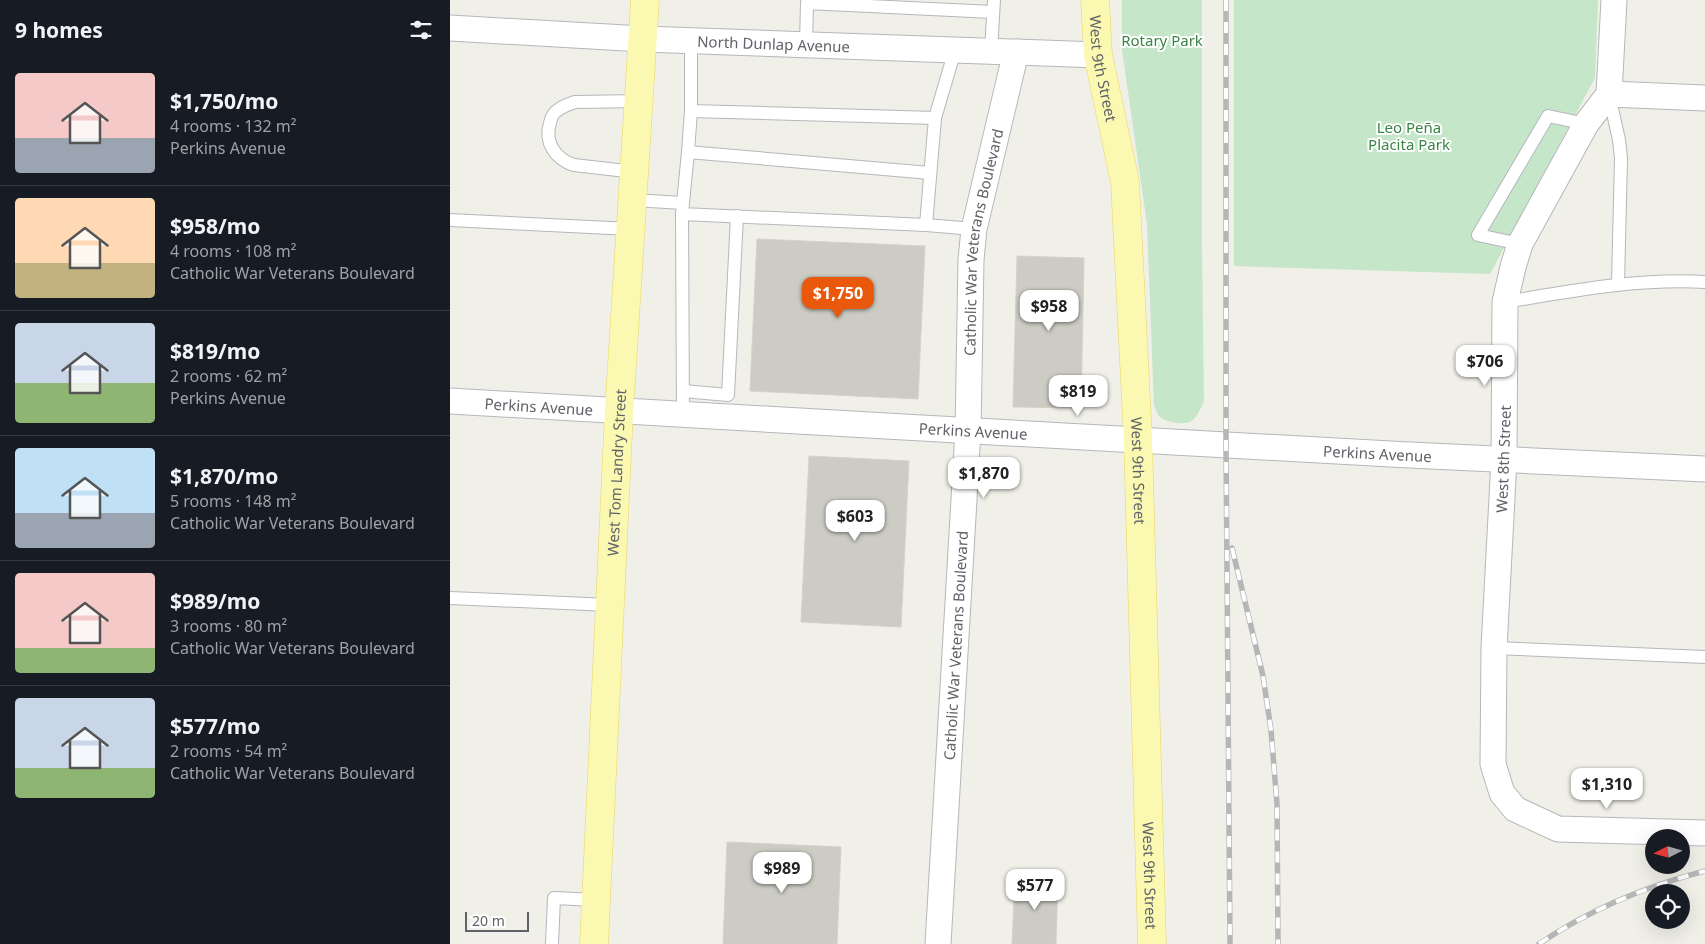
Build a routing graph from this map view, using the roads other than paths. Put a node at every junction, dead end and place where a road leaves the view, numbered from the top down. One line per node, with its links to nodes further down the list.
1 (645, 0): 6 (main road, West Tom Landry Street)
2 (1096, 0): 12 (main road, West 9th Street)
3 (1614, 0): 13 (street)
4 (994, 6): 8 (lane); 10 (lane)
5 (450, 28): 6 (street, North Dunlap Avenue)
6 (643, 39): 7 (street, North Dunlap Avenue); 15 (main road, West Tom Landry Street)
7 (691, 41): 8 (street, North Dunlap Avenue); 16 (lane)
8 (806, 45): 9 (street, North Dunlap Avenue)
9 (955, 50): 10 (street, North Dunlap Avenue); 17 (lane)
10 (991, 51): 11 (street, North Dunlap Avenue)
11 (1016, 52): 12 (street, North Dunlap Avenue); 28 (street, Catholic War Veterans Boulevard)
12 (1098, 55): 38 (main road, West 9th Street)
13 (1609, 94): 14 (street); 18 (street, West 8th Street); 31 (lane)
14 (1705, 98)
15 (639, 100): 20 (main road, West Tom Landry Street); 20 (lane)
16 (691, 110): 17 (lane); 19 (lane)
17 (935, 118): 21 (lane)
18 (1586, 124): 29 (street, West 8th Street); 29 (lane)
19 (688, 152): 21 (lane); 23 (lane)
20 (635, 172): 22 (main road, West Tom Landry Street)
21 (930, 173): 26 (lane)
22 (633, 200): 23 (lane); 27 (main road, West Tom Landry Street)
23 (683, 208): 24 (lane); 33 (lane)
24 (738, 216): 26 (lane); 33 (lane)
25 (450, 220): 27 (lane)
26 (926, 225): 28 (lane)
27 (631, 229): 35 (main road, West Tom Landry Street)
28 (974, 229): 37 (street, Catholic War Veterans Boulevard)
29 (1520, 244): 32 (street, West 8th Street)
30 (1705, 282): 31 (lane)
31 (1618, 284): 32 (lane)
32 (1506, 302): 39 (street, West 8th Street)
33 (683, 391): 36 (lane)
34 (450, 401): 35 (street, Perkins Avenue)
35 (619, 412): 36 (street, Perkins Avenue); 42 (main road, West Tom Landry Street)
36 (683, 416): 37 (street, Perkins Avenue)
37 (968, 431): 38 (street, Perkins Avenue); 49 (street, Catholic War Veterans Boulevard)
38 (1138, 440): 39 (street, Perkins Avenue); 50 (main road, West 9th Street)
39 (1504, 460): 40 (street, Perkins Avenue); 43 (street, West 8th Street)
40 (1705, 469)
41 (450, 598): 42 (lane)
42 (610, 605): 46 (main road, West Tom Landry Street)
43 (1494, 648): 44 (lane); 45 (street, West 8th Street)
44 (1705, 657)
45 (1705, 833)
46 (596, 900): 47 (lane); 48 (main road, West Tom Landry Street)
47 (552, 944)
48 (594, 944)
49 (938, 944)
50 (1152, 944)

